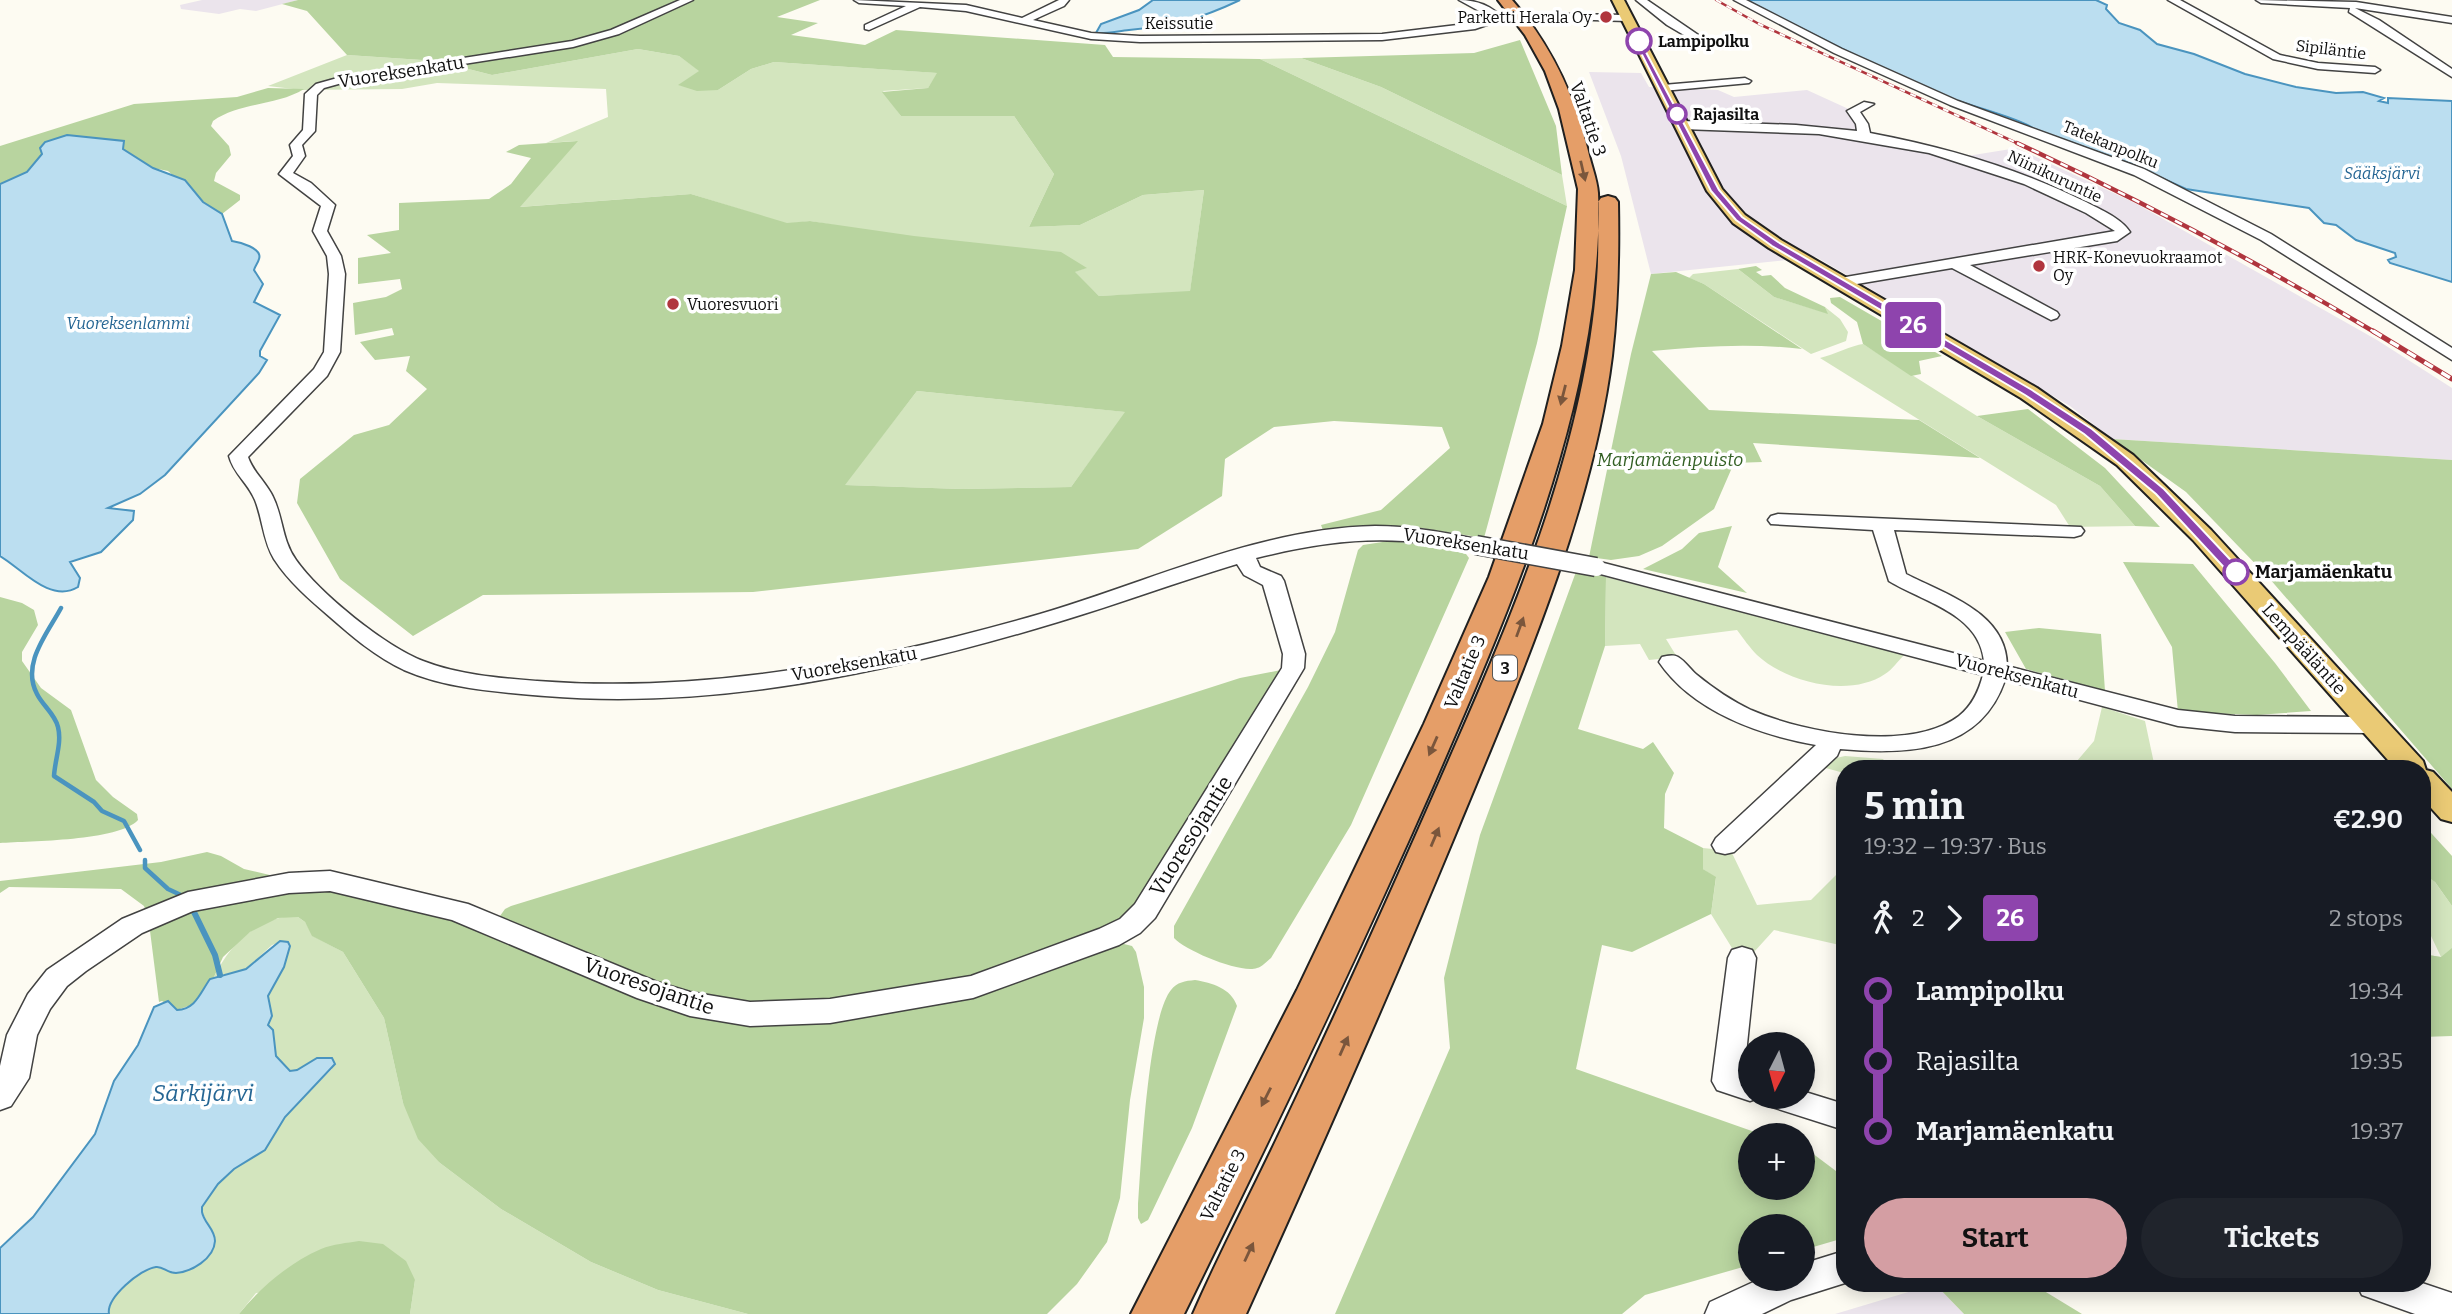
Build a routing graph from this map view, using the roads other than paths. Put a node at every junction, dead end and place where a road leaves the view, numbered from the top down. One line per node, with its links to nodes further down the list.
1 (688, 0): 35 (street, Vuoreksenkatu)
2 (859, 0): 10 (street, Keissutie)
3 (1063, 0): 18 (street)
4 (1464, 0): 12 (street)
5 (1618, 0): 16 (main road, Lempääläntie)
6 (1641, 0): 20 (street)
7 (1739, 0): 31 (street, Tatekanpolku)
8 (2173, 0): 21 (street, Sipiläntie)
9 (2261, 0): 11 (street)
10 (925, 2): 18 (street, Keissutie); 19 (street)
11 (2337, 2): 14 (street); 22 (street)
12 (1508, 6): 18 (street, Keissutie); 52 (highway, Valtatie 3 / 3, one-way to 52); 53 (highway, Valtatie 3 / 3, one-way to 12)
13 (2435, 8): 14 (street)
14 (2418, 14): 17 (street)
15 (1564, 17): 16 (street)
16 (1627, 18): 24 (main road, Lempääläntie)
17 (2452, 20)
18 (1021, 22)
19 (869, 27)
20 (1705, 43)
21 (2375, 70)
22 (2452, 75)
23 (1745, 81): 24 (street)
24 (1663, 88): 26 (main road, Lempääläntie)
25 (1868, 104): 27 (street)
26 (1682, 125): 27 (street, Niinikuruntie); 29 (main road, Lempääläntie)
27 (1864, 136): 28 (street, Niinikuruntie)
28 (1956, 264): 29 (street, Niinikuruntie); 30 (street)
29 (1839, 282): 38 (main road, Lempääläntie)
30 (2051, 315)
31 (2452, 355)
32 (1778, 520): 33 (street)
33 (1881, 524): 34 (street); 37 (street)
34 (2074, 531)
35 (1245, 557): 37 (street, Vuoreksenkatu, bridge); 46 (street, Vuoresojantie)
36 (1670, 662): 39 (street)
37 (1996, 670): 38 (street, Vuoreksenkatu); 39 (street)
38 (2371, 724): 40 (main road, Lempääläntie)
39 (1829, 741): 43 (street)
40 (2405, 760)
41 (2431, 789): 42 (main road)
42 (2452, 811)
43 (1725, 845)
44 (1742, 958): 45 (street)
45 (1738, 1085)
46 (0, 1097)
47 (1815, 1108): 48 (street)
48 (1836, 1114)
49 (1836, 1270): 54 (street)
50 (2400, 1292): 51 (street)
51 (2452, 1310)
52 (1157, 1314)
53 (1219, 1314)
54 (1723, 1314)

